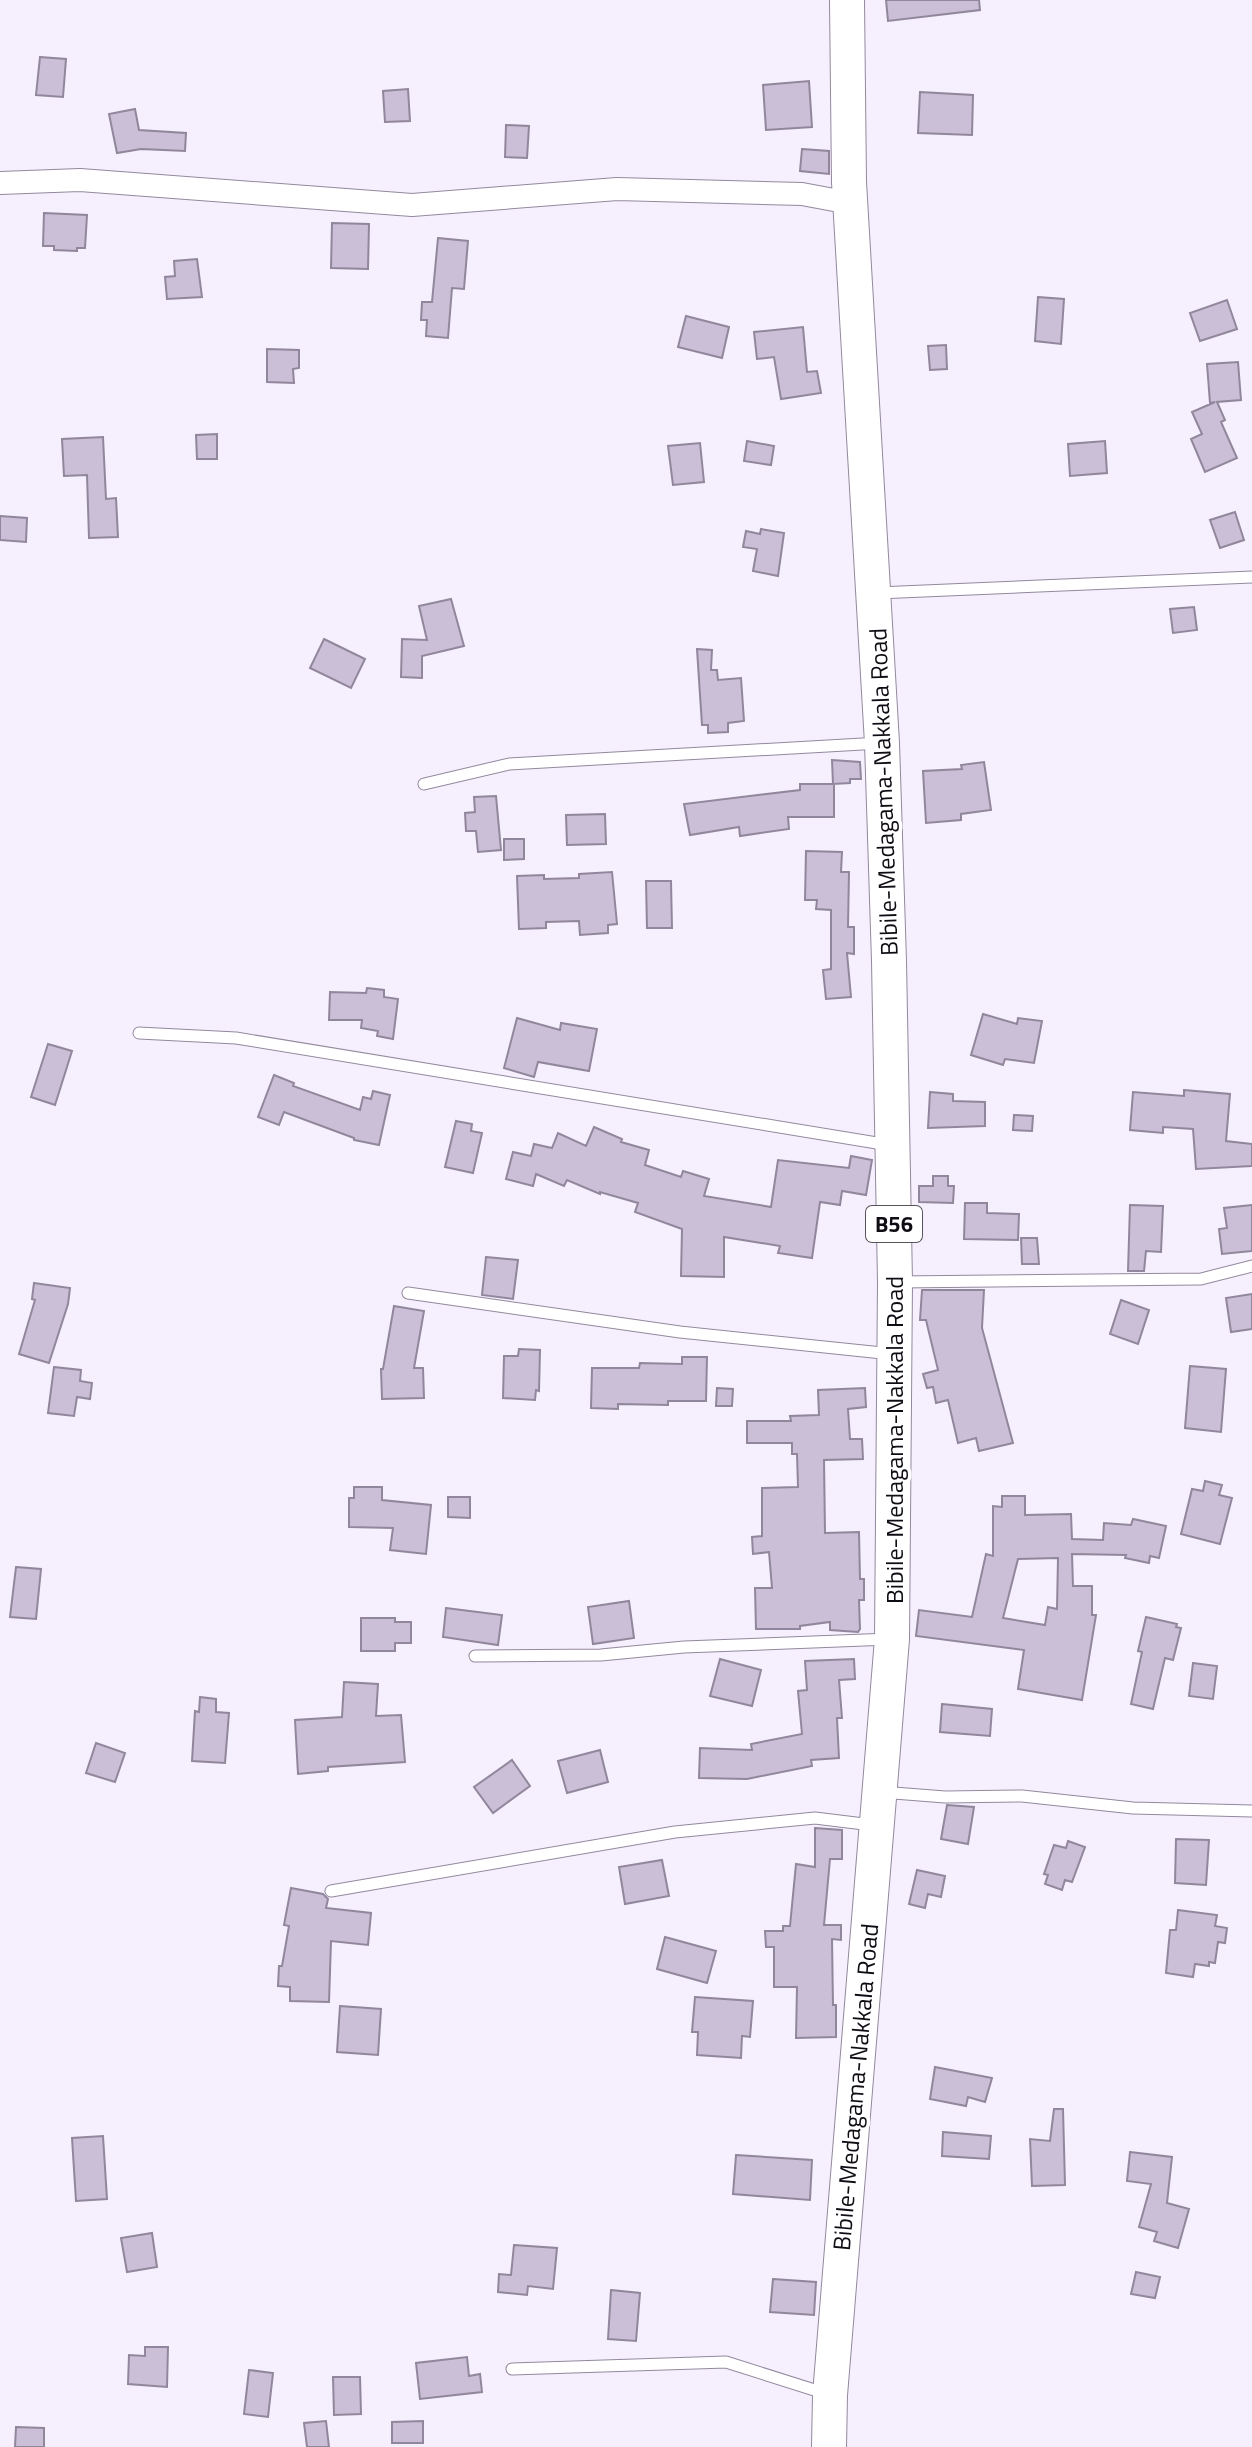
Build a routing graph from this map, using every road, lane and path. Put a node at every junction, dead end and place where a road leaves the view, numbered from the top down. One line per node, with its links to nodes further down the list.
1 (847, 0): 3 (main road, Bibile-Medagama-Nakkala Road / B56)
2 (0, 183): 3 (street)
3 (850, 203): 5 (main road, Bibile-Medagama-Nakkala Road / B56)
4 (1252, 577): 5 (lane)
5 (875, 593): 6 (main road, Bibile-Medagama-Nakkala Road / B56)
6 (882, 743): 7 (lane); 9 (main road, Bibile-Medagama-Nakkala Road / B56)
7 (424, 784)
8 (139, 1033): 9 (lane)
9 (893, 1146): 11 (main road, Bibile-Medagama-Nakkala Road / B56)
10 (1252, 1266): 11 (lane)
11 (895, 1282): 13 (main road, Bibile-Medagama-Nakkala Road / B56)
12 (408, 1293): 13 (lane)
13 (893, 1354): 14 (main road, Bibile-Medagama-Nakkala Road / B56)
14 (892, 1639): 15 (lane); 16 (main road, Bibile-Medagama-Nakkala Road / B56)
15 (475, 1656)
16 (881, 1792): 17 (lane); 18 (main road, Bibile-Medagama-Nakkala Road / B56)
17 (1252, 1811)
18 (877, 1825): 19 (lane); 21 (main road, Bibile-Medagama-Nakkala Road / B56)
19 (331, 1891)
20 (512, 2369): 21 (lane)
21 (830, 2395): 22 (main road, Bibile-Medagama-Nakkala Road / B56)
22 (829, 2447)

